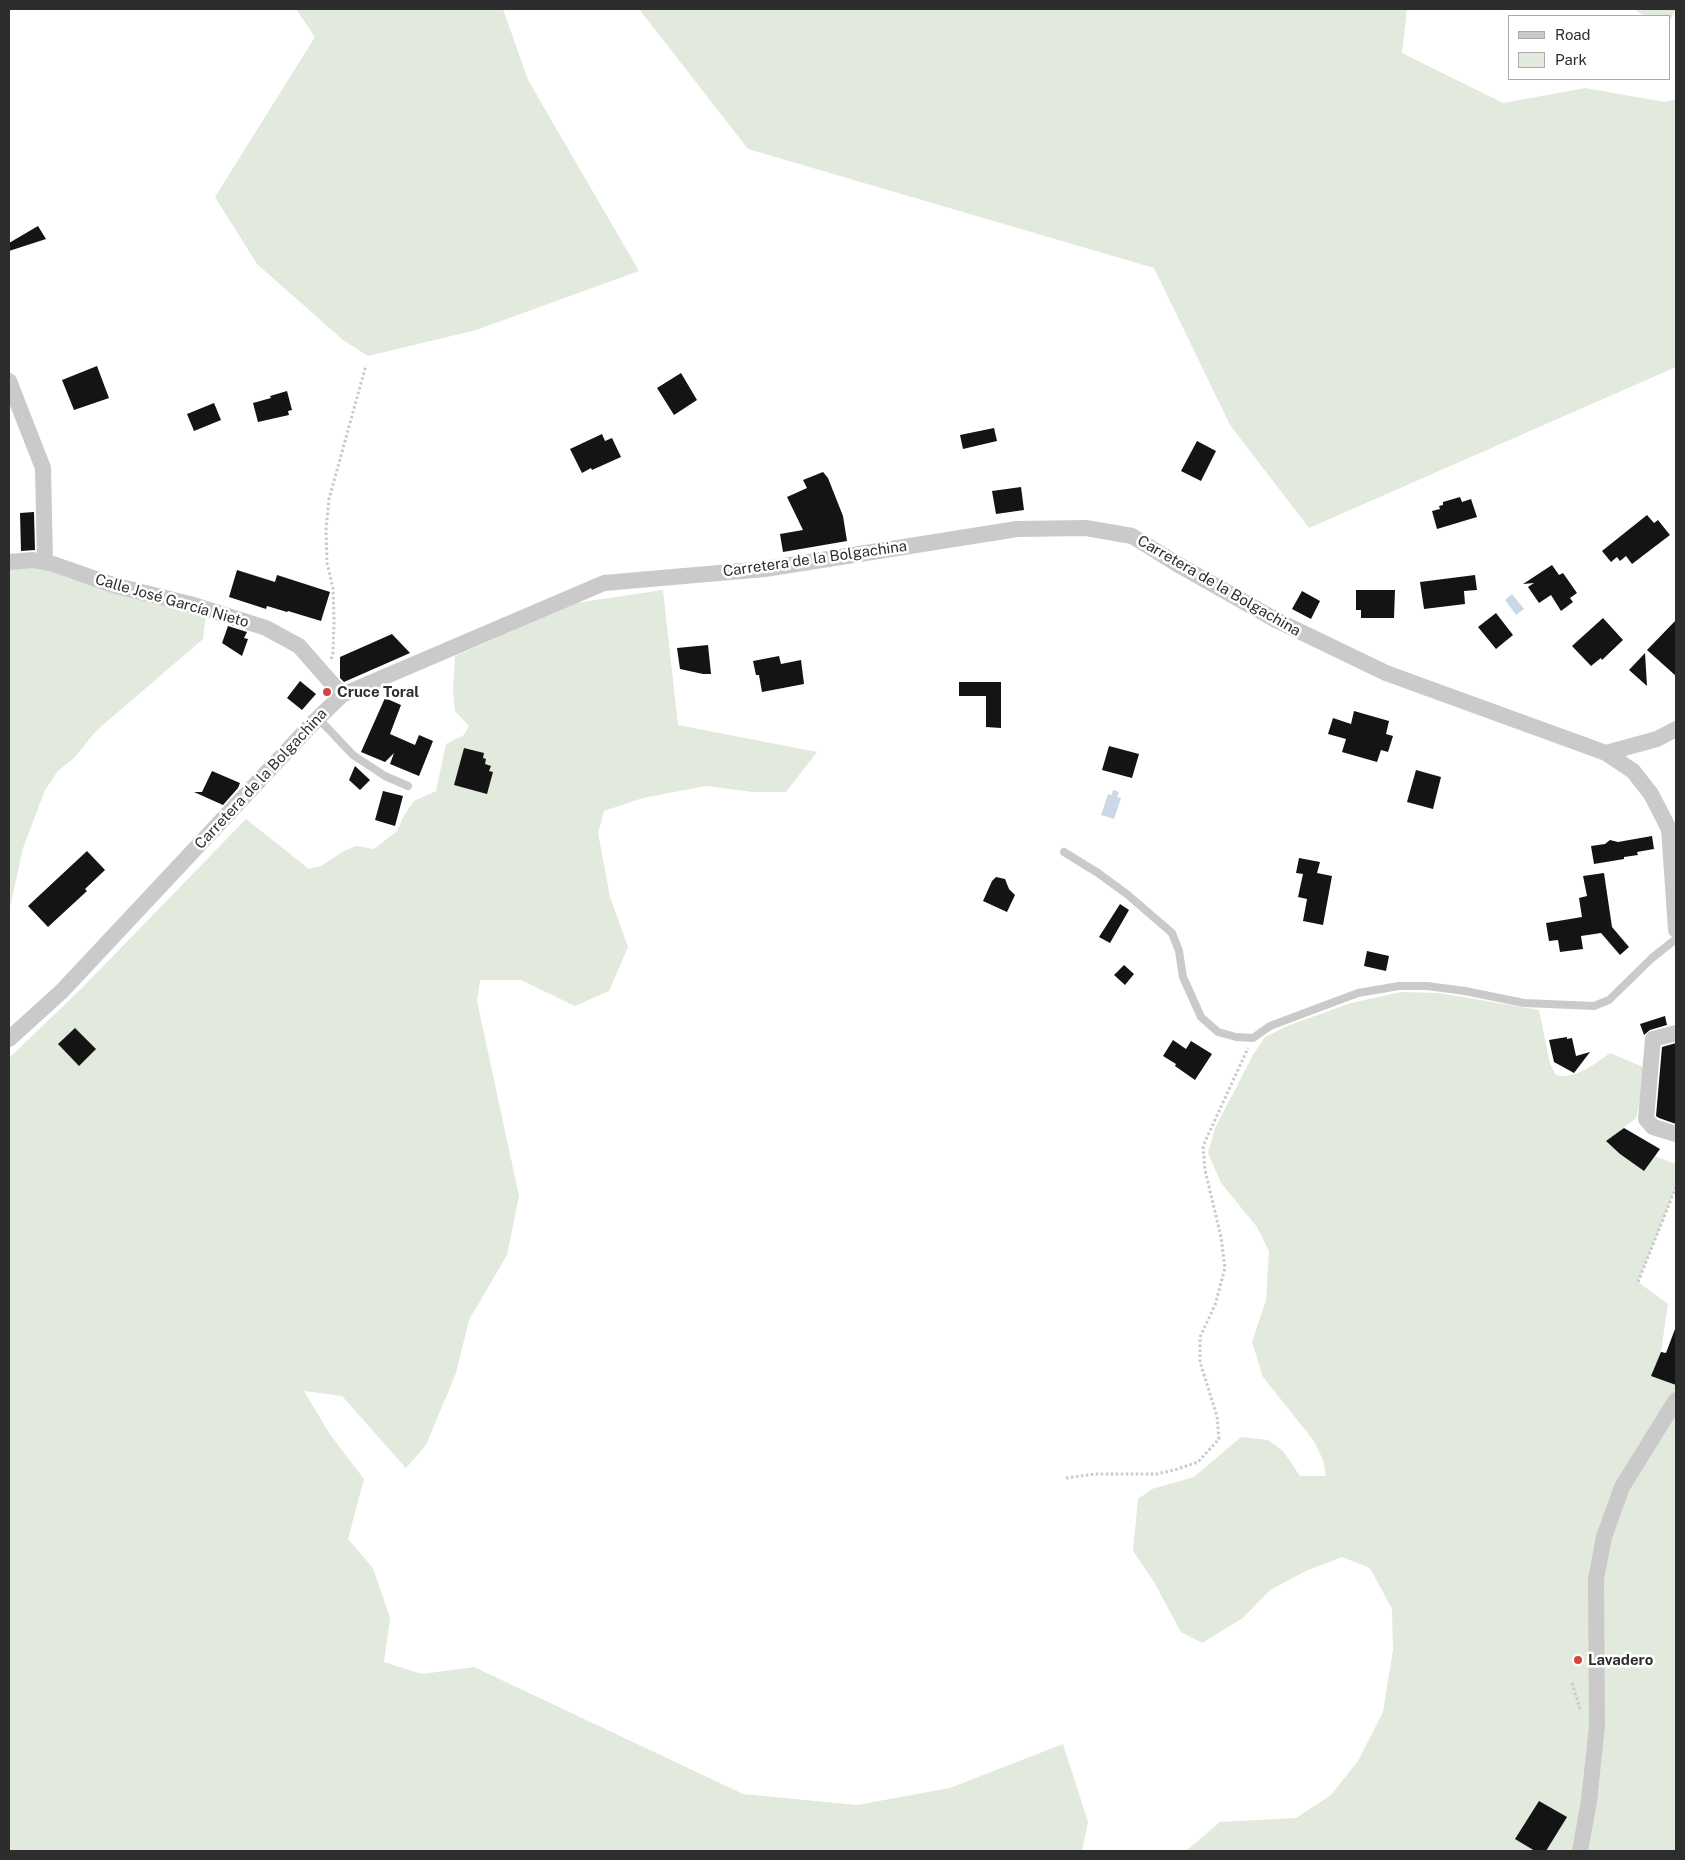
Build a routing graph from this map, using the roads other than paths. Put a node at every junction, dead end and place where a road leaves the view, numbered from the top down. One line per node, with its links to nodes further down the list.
1 (9, 381): 3 (street)
2 (9, 562): 3 (street, Calle José García Nieto)
3 (45, 562): 4 (street, Calle José García Nieto)
4 (342, 695): 5 (street, Carretera de la Bolgachina); 7 (street, Carretera de la Bolgachina)
5 (318, 718): 8 (lane); 14 (street, Carretera de la Bolgachina)
6 (1676, 729): 7 (street)
7 (1606, 753): 9 (street, Carretera de la Bolgachina)
8 (408, 786)
9 (1673, 824): 11 (street)
10 (1064, 852): 12 (lane)
11 (1676, 930)
12 (1676, 939)
13 (1676, 1033): 15 (street)
14 (9, 1039)
15 (1676, 1134)
16 (1676, 1400): 17 (street)
17 (1580, 1851)

